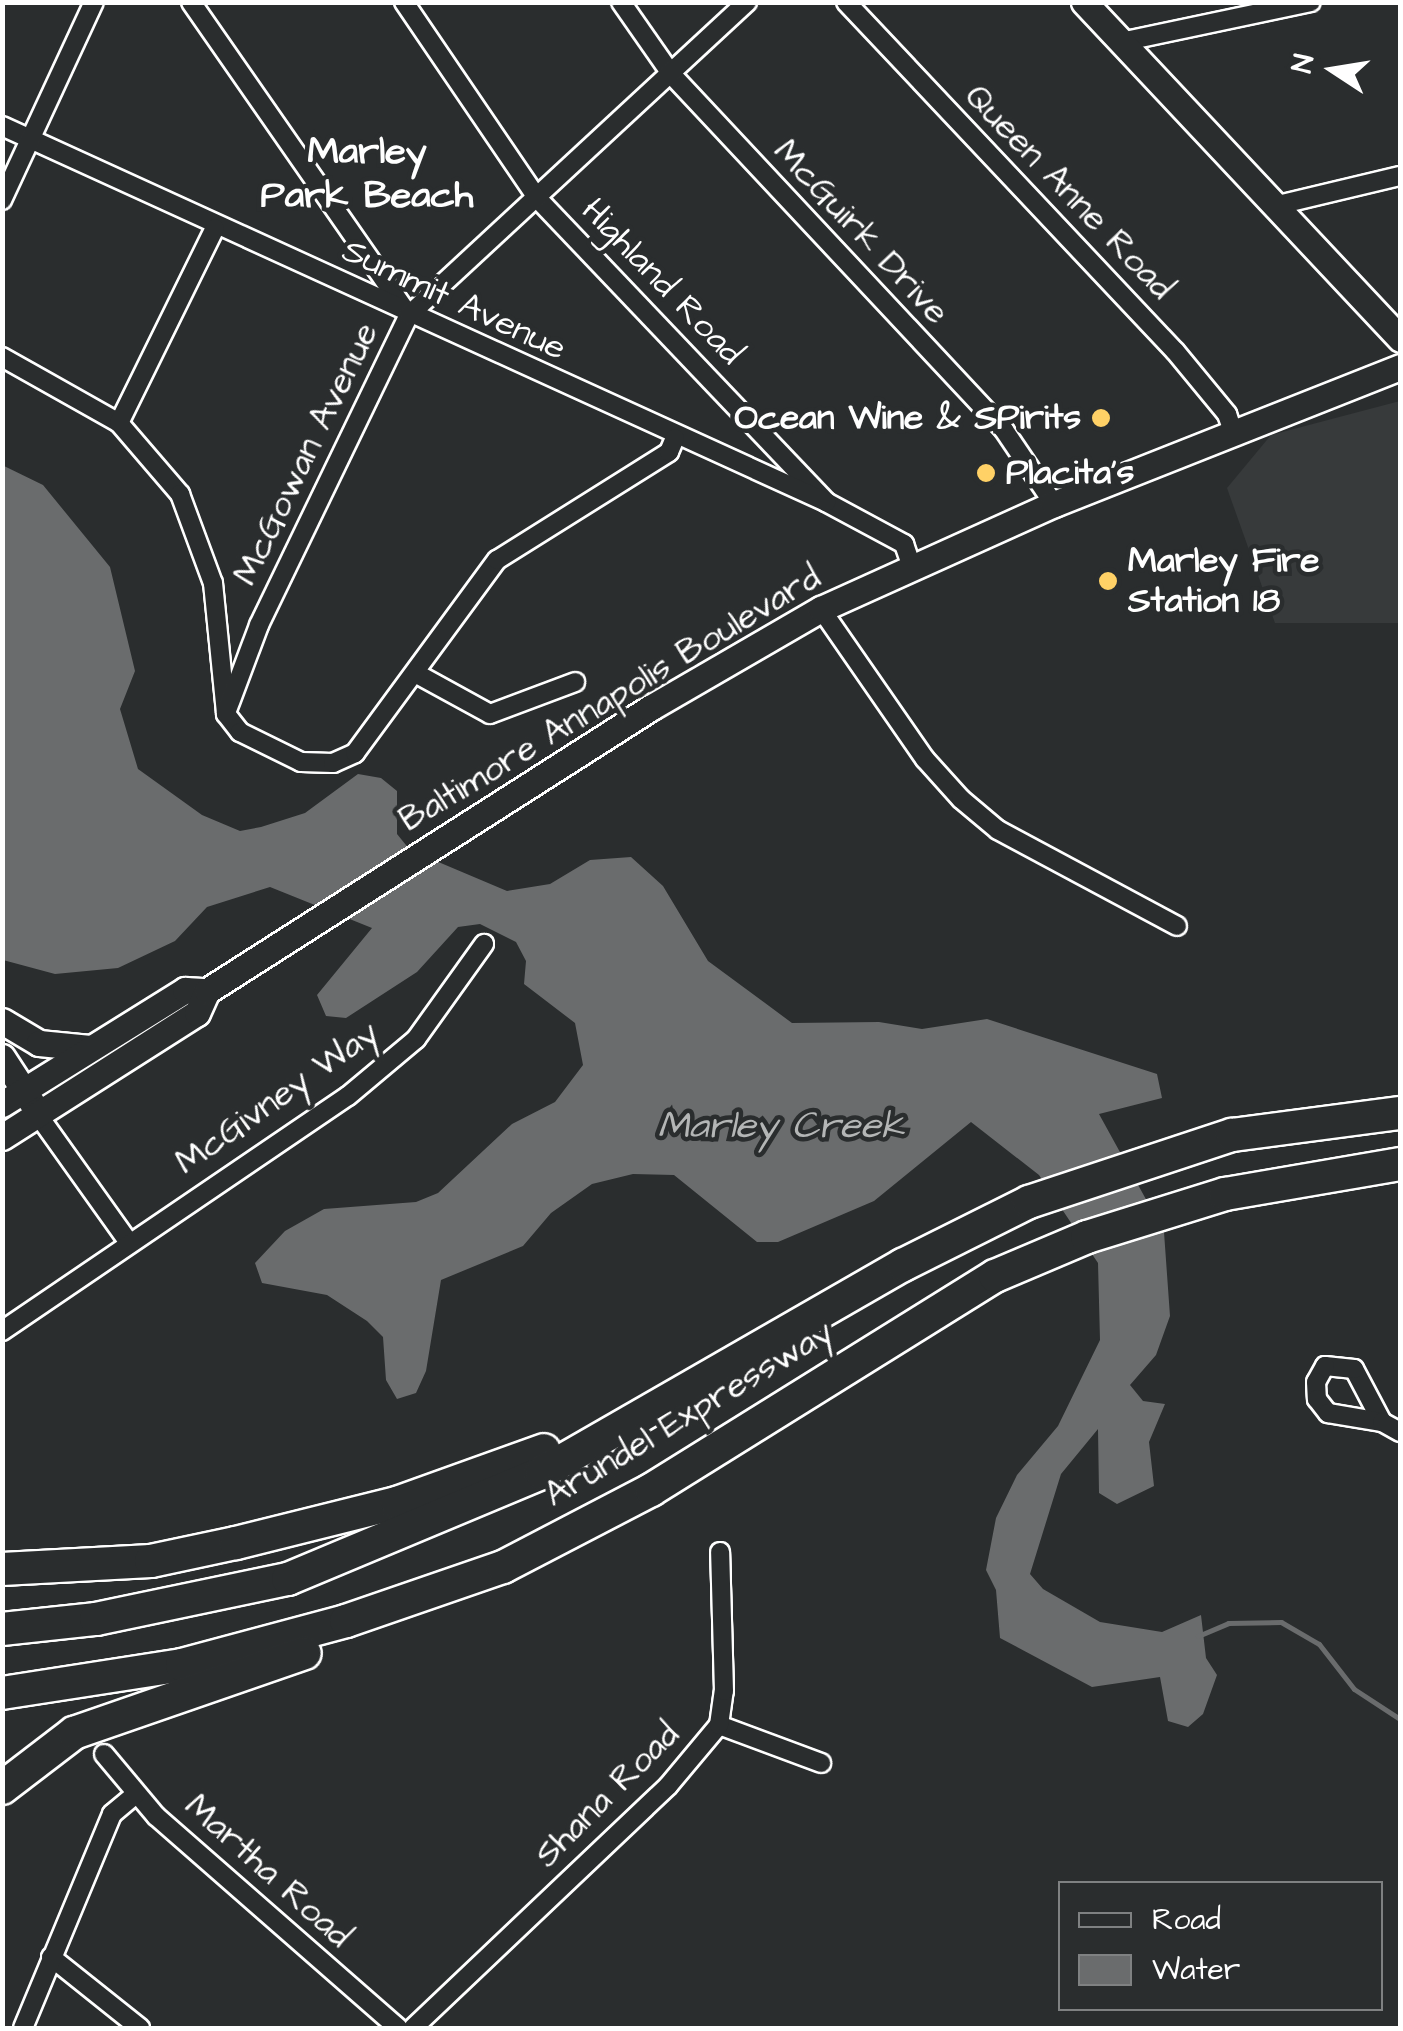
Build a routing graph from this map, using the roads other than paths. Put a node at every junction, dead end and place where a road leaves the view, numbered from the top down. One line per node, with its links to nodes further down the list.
1 (94, 2): 12 (street)
2 (191, 2): 18 (street)
3 (404, 2): 14 (street, Highland Road)
4 (621, 2): 10 (street, McGuirk Drive)
5 (747, 2): 10 (street, McGowan Avenue)
6 (846, 2): 23 (street, Queen Anne Road)
7 (1084, 2): 9 (main road)
8 (1311, 2): 9 (street)
9 (1121, 42): 16 (main road)
10 (672, 75): 14 (street, McGowan Avenue); 26 (street, McGuirk Drive)
11 (2, 126): 12 (street, Summit Avenue)
12 (30, 139): 15 (street); 17 (street, Summit Avenue)
13 (1400, 176): 16 (street)
14 (537, 198): 18 (street, McGowan Avenue); 25 (street, Highland Road)
15 (2, 200)
16 (1278, 205): 19 (main road)
17 (216, 228): 18 (street, Summit Avenue); 22 (street)
18 (409, 315): 24 (street, Summit Avenue); 31 (street, McGowan Avenue)
19 (1400, 339)
20 (2, 357): 22 (street)
21 (1400, 367): 23 (main road, Baltimore Annapolis Boulevard)
22 (119, 423): 31 (street)
23 (1234, 434): 26 (main road, Baltimore Annapolis Boulevard)
24 (675, 438): 25 (street, Summit Avenue); 29 (street)
25 (826, 502): 27 (street, Highland Road)
26 (1054, 504): 27 (main road, Baltimore Annapolis Boulevard)
27 (912, 564): 28 (main road, Baltimore Annapolis Boulevard)
28 (821, 610): 32 (street); 34 (main road, Baltimore Annapolis Boulevard)
29 (417, 674): 30 (street); 31 (street)
30 (575, 682)
31 (226, 714)
32 (1176, 926)
33 (484, 944): 43 (street, McGivney Way)
34 (207, 991): 36 (main road, Baltimore Annapolis Boulevard); 38 (main road, Baltimore Annapolis Boulevard)
35 (2, 1021): 36 (main road)
36 (90, 1048): 38 (main road, Baltimore Annapolis Boulevard)
37 (2, 1057): 38 (main road)
38 (32, 1103): 39 (main road, Baltimore Annapolis Boulevard); 41 (main road, Baltimore Annapolis Boulevard); 43 (street)
39 (2, 1104)
40 (1400, 1113): 45 (highway, Arundel Expressway)
41 (2, 1138)
42 (1400, 1164): 50 (highway, Arundel Expressway)
43 (128, 1241): 44 (street, McGivney Way)
44 (2, 1330)
45 (652, 1412): 49 (highway); 51 (highway, Arundel Expressway)
46 (1382, 1422): 47 (street)
47 (1400, 1432)
48 (720, 1552): 53 (street, Shana Road)
49 (2, 1569)
50 (454, 1584): 52 (highway, Arundel Expressway); 56 (highway)
51 (2, 1629)
52 (2, 1693)
53 (719, 1725): 55 (street); 62 (street, Shana Road)
54 (104, 1754): 57 (street, Martha Road)
55 (821, 1763)
56 (2, 1788)
57 (136, 1794): 58 (street); 61 (street, Martha Road)
58 (51, 1957): 59 (street); 60 (street)
59 (22, 2028)
60 (140, 2028)
61 (398, 2028)
62 (413, 2028)

